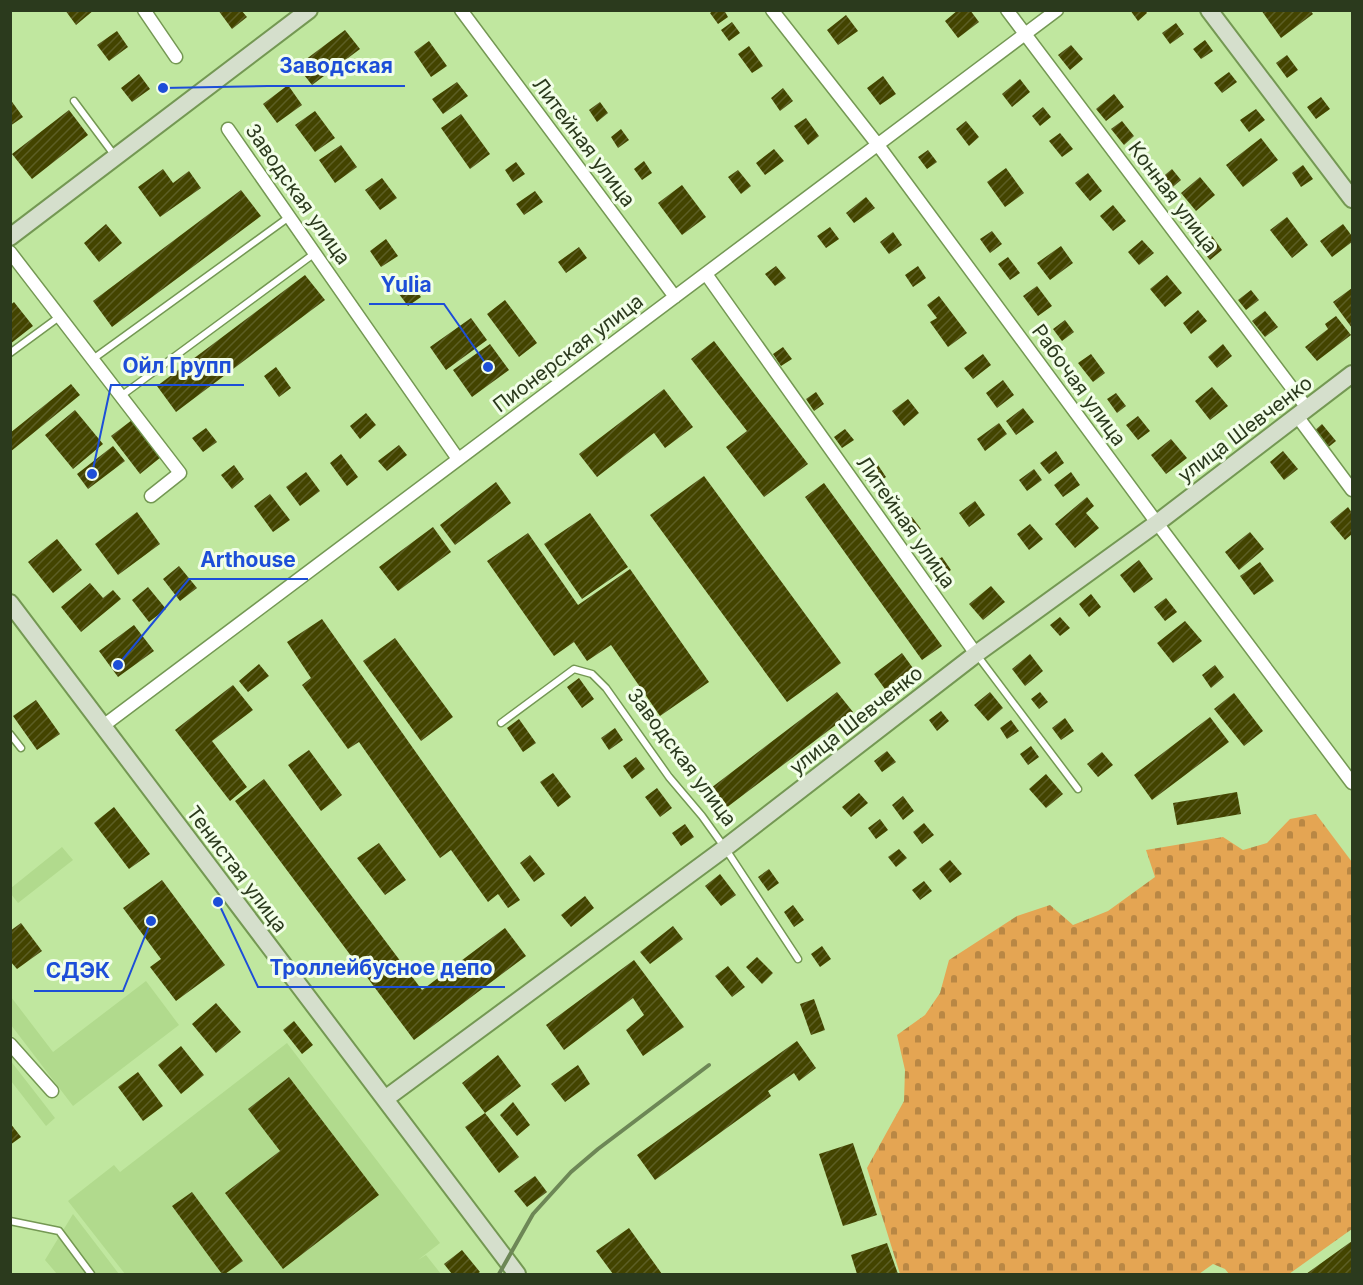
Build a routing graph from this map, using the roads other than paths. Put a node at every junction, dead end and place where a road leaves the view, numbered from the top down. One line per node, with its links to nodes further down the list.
1 (144, 10): 9 (street)
2 (309, 10): 13 (street)
3 (461, 10): 20 (street, Литейная улица)
4 (772, 10): 12 (street, Рабочая улица)
5 (1007, 10): 8 (street, Конная улица)
6 (1057, 10): 8 (street, Пионерская улица)
7 (1209, 10): 14 (street)
8 (1025, 34): 12 (street, Пионерская улица); 26 (street, Конная улица)
9 (176, 57)
10 (74, 101): 13 (lane)
11 (228, 129): 15 (street, Заводская улица)
12 (878, 145): 19 (street, Пионерская улица); 30 (street, Рабочая улица)
13 (115, 157): 16 (street)
14 (1353, 199)
15 (290, 217): 18 (street, Заводская улица); 23 (lane)
16 (10, 237)
17 (10, 252): 21 (street)
18 (315, 253): 25 (lane); 27 (street, Заводская улица)
19 (706, 274): 20 (street, Пионерская улица); 32 (street, Литейная улица)
20 (675, 297): 27 (street, Пионерская улица)
21 (60, 316): 22 (lane); 23 (street)
22 (10, 353)
23 (93, 359): 25 (street)
24 (1353, 374): 26 (street, улица Шевченко)
25 (121, 396): 29 (street)
26 (1302, 412): 28 (street, Конная улица); 30 (street, улица Шевченко)
27 (458, 459): 34 (street, Пионерская улица)
28 (1353, 490)
29 (151, 496)
30 (1156, 523): 32 (street, улица Шевченко); 37 (street, Рабочая улица)
31 (10, 603): 34 (street, Тенистая улица)
32 (976, 654): 38 (lane, Литейная улица); 39 (street, улица Шевченко)
33 (501, 723): 39 (lane, Заводская улица)
34 (103, 726): 43 (street, Тенистая улица)
35 (10, 734): 36 (lane)
36 (21, 748)
37 (1353, 783)
38 (1078, 789)
39 (725, 848): 40 (lane, Заводская улица); 43 (street, улица Шевченко)
40 (798, 959)
41 (10, 1044): 42 (street)
42 (52, 1091)
43 (385, 1099): 46 (street, Тенистая улица)
44 (10, 1221): 45 (lane)
45 (91, 1275)
46 (517, 1275)

